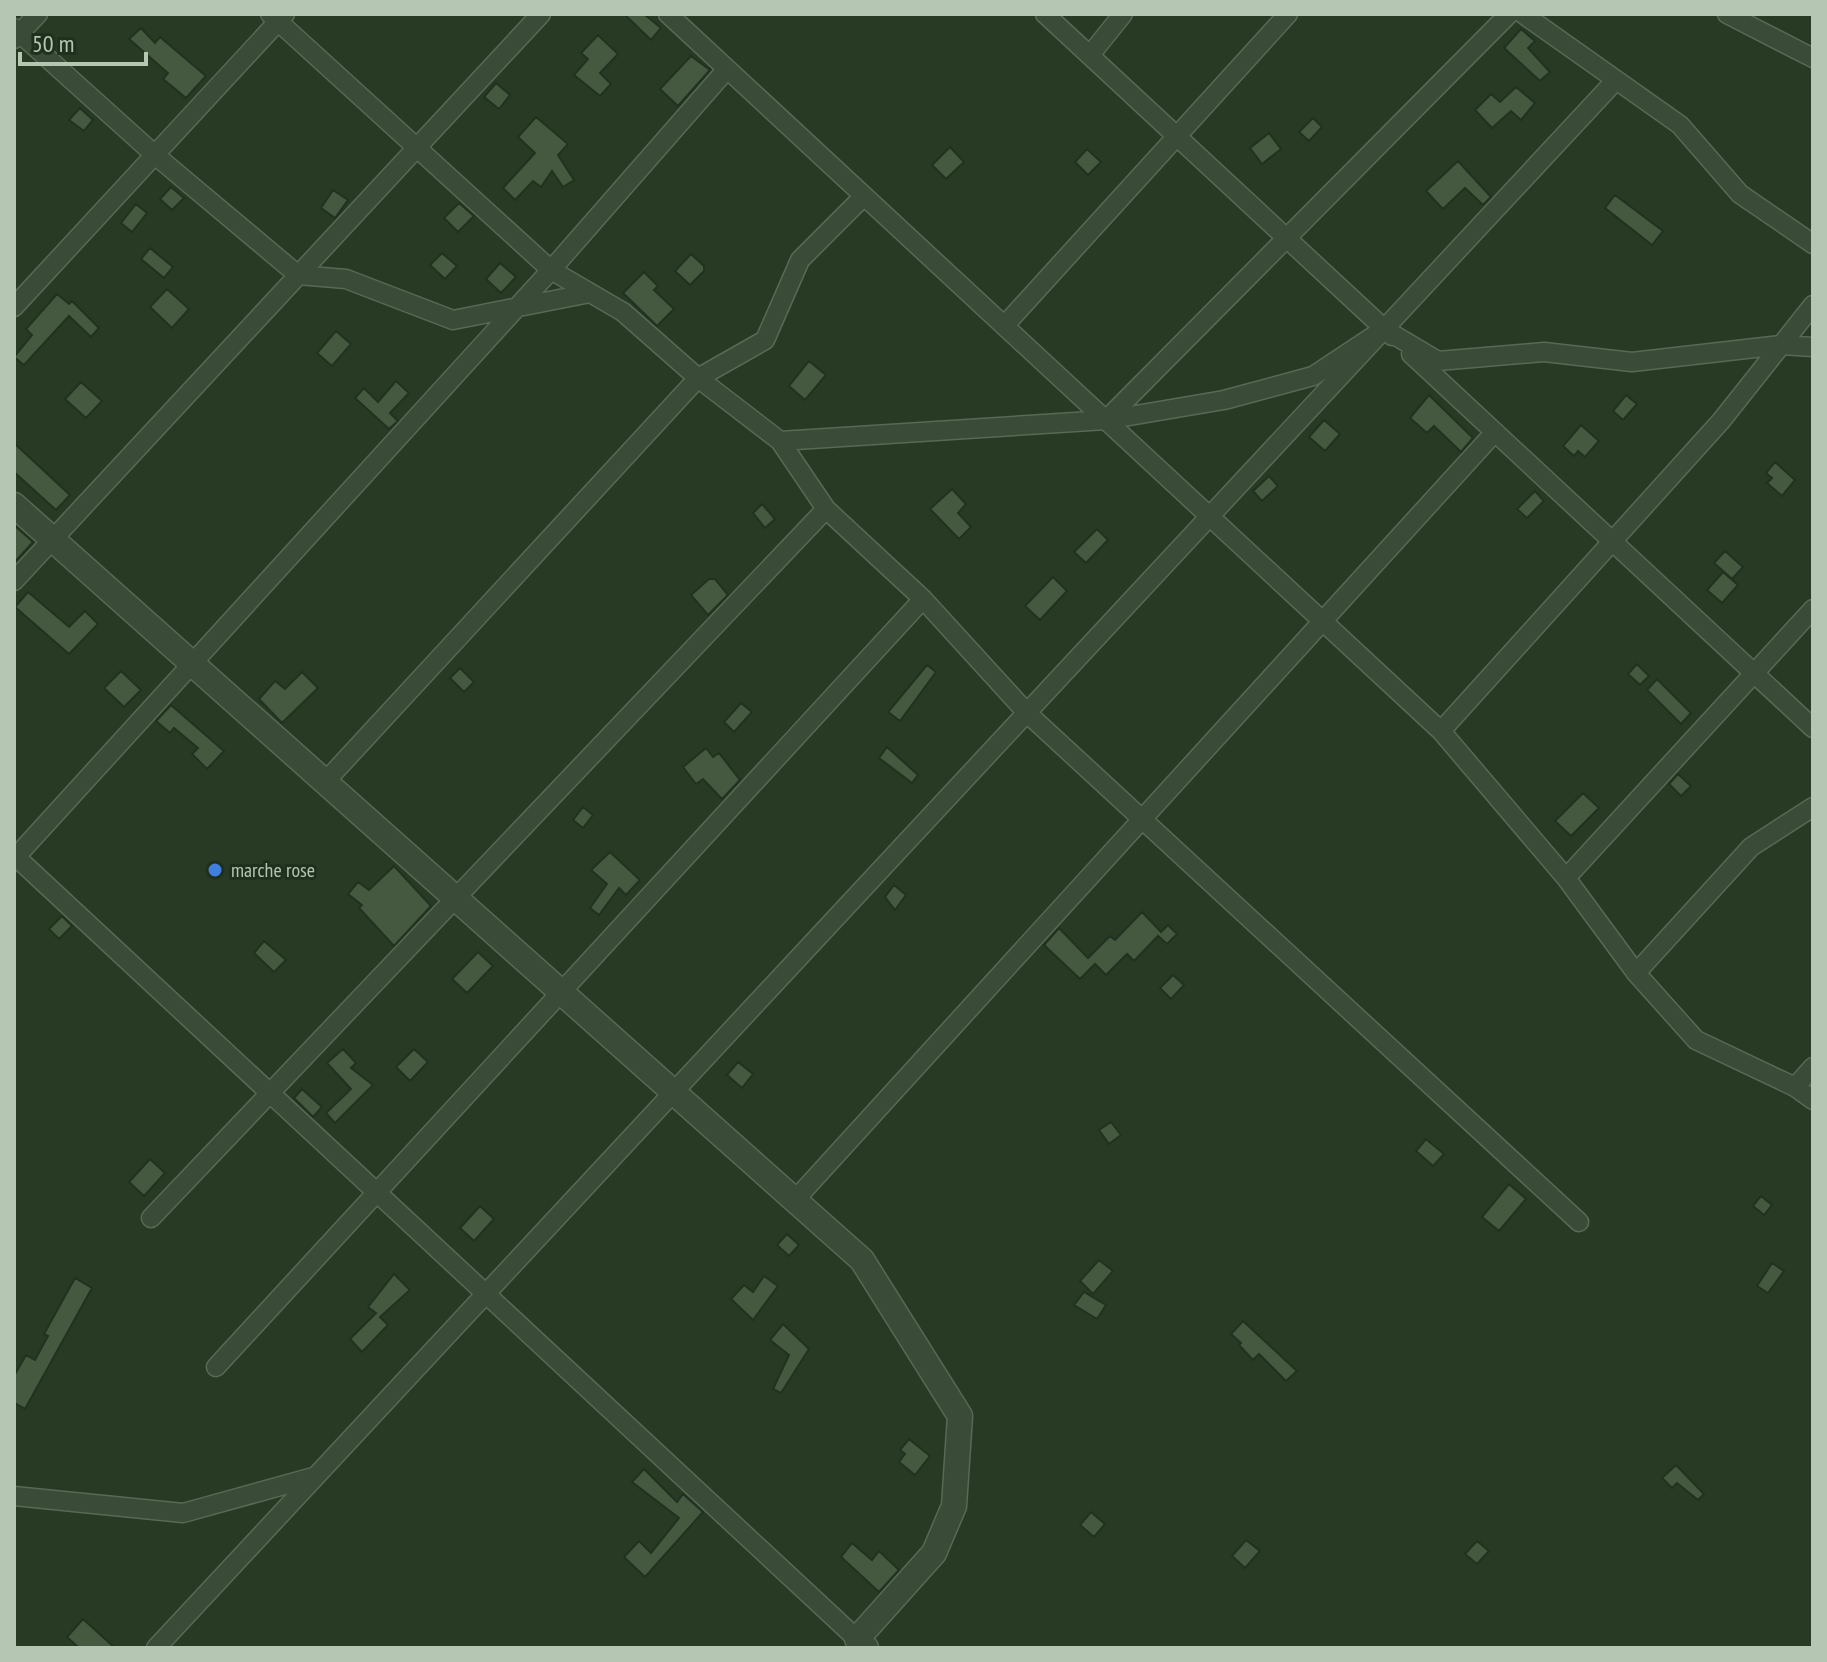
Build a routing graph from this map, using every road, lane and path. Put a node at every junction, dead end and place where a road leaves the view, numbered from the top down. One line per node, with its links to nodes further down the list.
1 (38, 14): 11 (street)
2 (541, 14): 17 (street)
3 (668, 14): 14 (street)
4 (1045, 14): 12 (street)
5 (1123, 14): 12 (street)
6 (1288, 14): 16 (street)
7 (1509, 14): 20 (street)
8 (1523, 14): 15 (street)
9 (1727, 14): 13 (street)
10 (278, 17): 17 (street); 18 (street)
11 (16, 33): 18 (street)
12 (1090, 55): 16 (street)
13 (1813, 58)
14 (727, 69): 19 (street); 22 (street)
15 (1615, 81): 21 (street); 29 (street)
16 (1176, 136): 20 (street); 28 (street)
17 (416, 149): 22 (street); 23 (street)
18 (155, 155): 23 (street); 27 (street)
19 (864, 196): 28 (street); 32 (street)
20 (1286, 238): 29 (street); 33 (street)
21 (1813, 244)
22 (551, 270): 24 (street); 26 (street)
23 (298, 275): 26 (street); 39 (street)
24 (590, 293): 26 (street); 32 (street)
25 (1813, 305): 30 (street)
26 (518, 306): 45 (street)
27 (14, 307)
28 (1004, 326): 33 (street)
29 (1384, 329): 30 (street); 33 (street); 34 (street); 38 (street)
30 (1781, 345): 31 (street); 40 (street)
31 (1813, 347)
32 (698, 378): 35 (street); 50 (street)
33 (1106, 420): 35 (street); 38 (street)
34 (1495, 432): 40 (street); 44 (street)
35 (780, 441): 37 (street)
36 (14, 505): 39 (street)
37 (826, 509): 42 (street); 55 (street)
38 (1210, 517): 44 (street); 47 (street)
39 (53, 540): 41 (street); 45 (street)
40 (1612, 541): 46 (street); 49 (street)
41 (14, 581)
42 (923, 599): 47 (street); 57 (street)
43 (1813, 609): 46 (street)
44 (1321, 621): 49 (street); 52 (street)
45 (191, 663): 50 (street); 53 (street)
46 (1752, 672): 48 (street); 54 (street)
47 (1027, 713): 52 (street); 60 (street)
48 (1813, 728)
49 (1441, 731): 54 (street)
50 (325, 782): 55 (street)
51 (1813, 807): 56 (street)
52 (1140, 817): 64 (street); 66 (street)
53 (15, 857): 61 (street)
54 (1566, 878): 56 (street)
55 (456, 899): 57 (street); 61 (street)
56 (1636, 973): 59 (street)
57 (562, 994): 60 (street); 63 (street)
58 (1813, 1067): 59 (street)
59 (1795, 1087): 62 (street)
60 (673, 1093): 64 (street); 67 (street)
61 (270, 1094): 63 (street); 65 (street)
62 (1813, 1100)
63 (377, 1193): 67 (street); 68 (street)
64 (794, 1201): 71 (street)
65 (151, 1218)
66 (1579, 1222)
67 (486, 1294): 69 (street); 71 (street)
68 (216, 1367)
69 (315, 1476): 70 (street); 72 (street)
70 (14, 1496)
71 (862, 1644)
72 (156, 1648)

